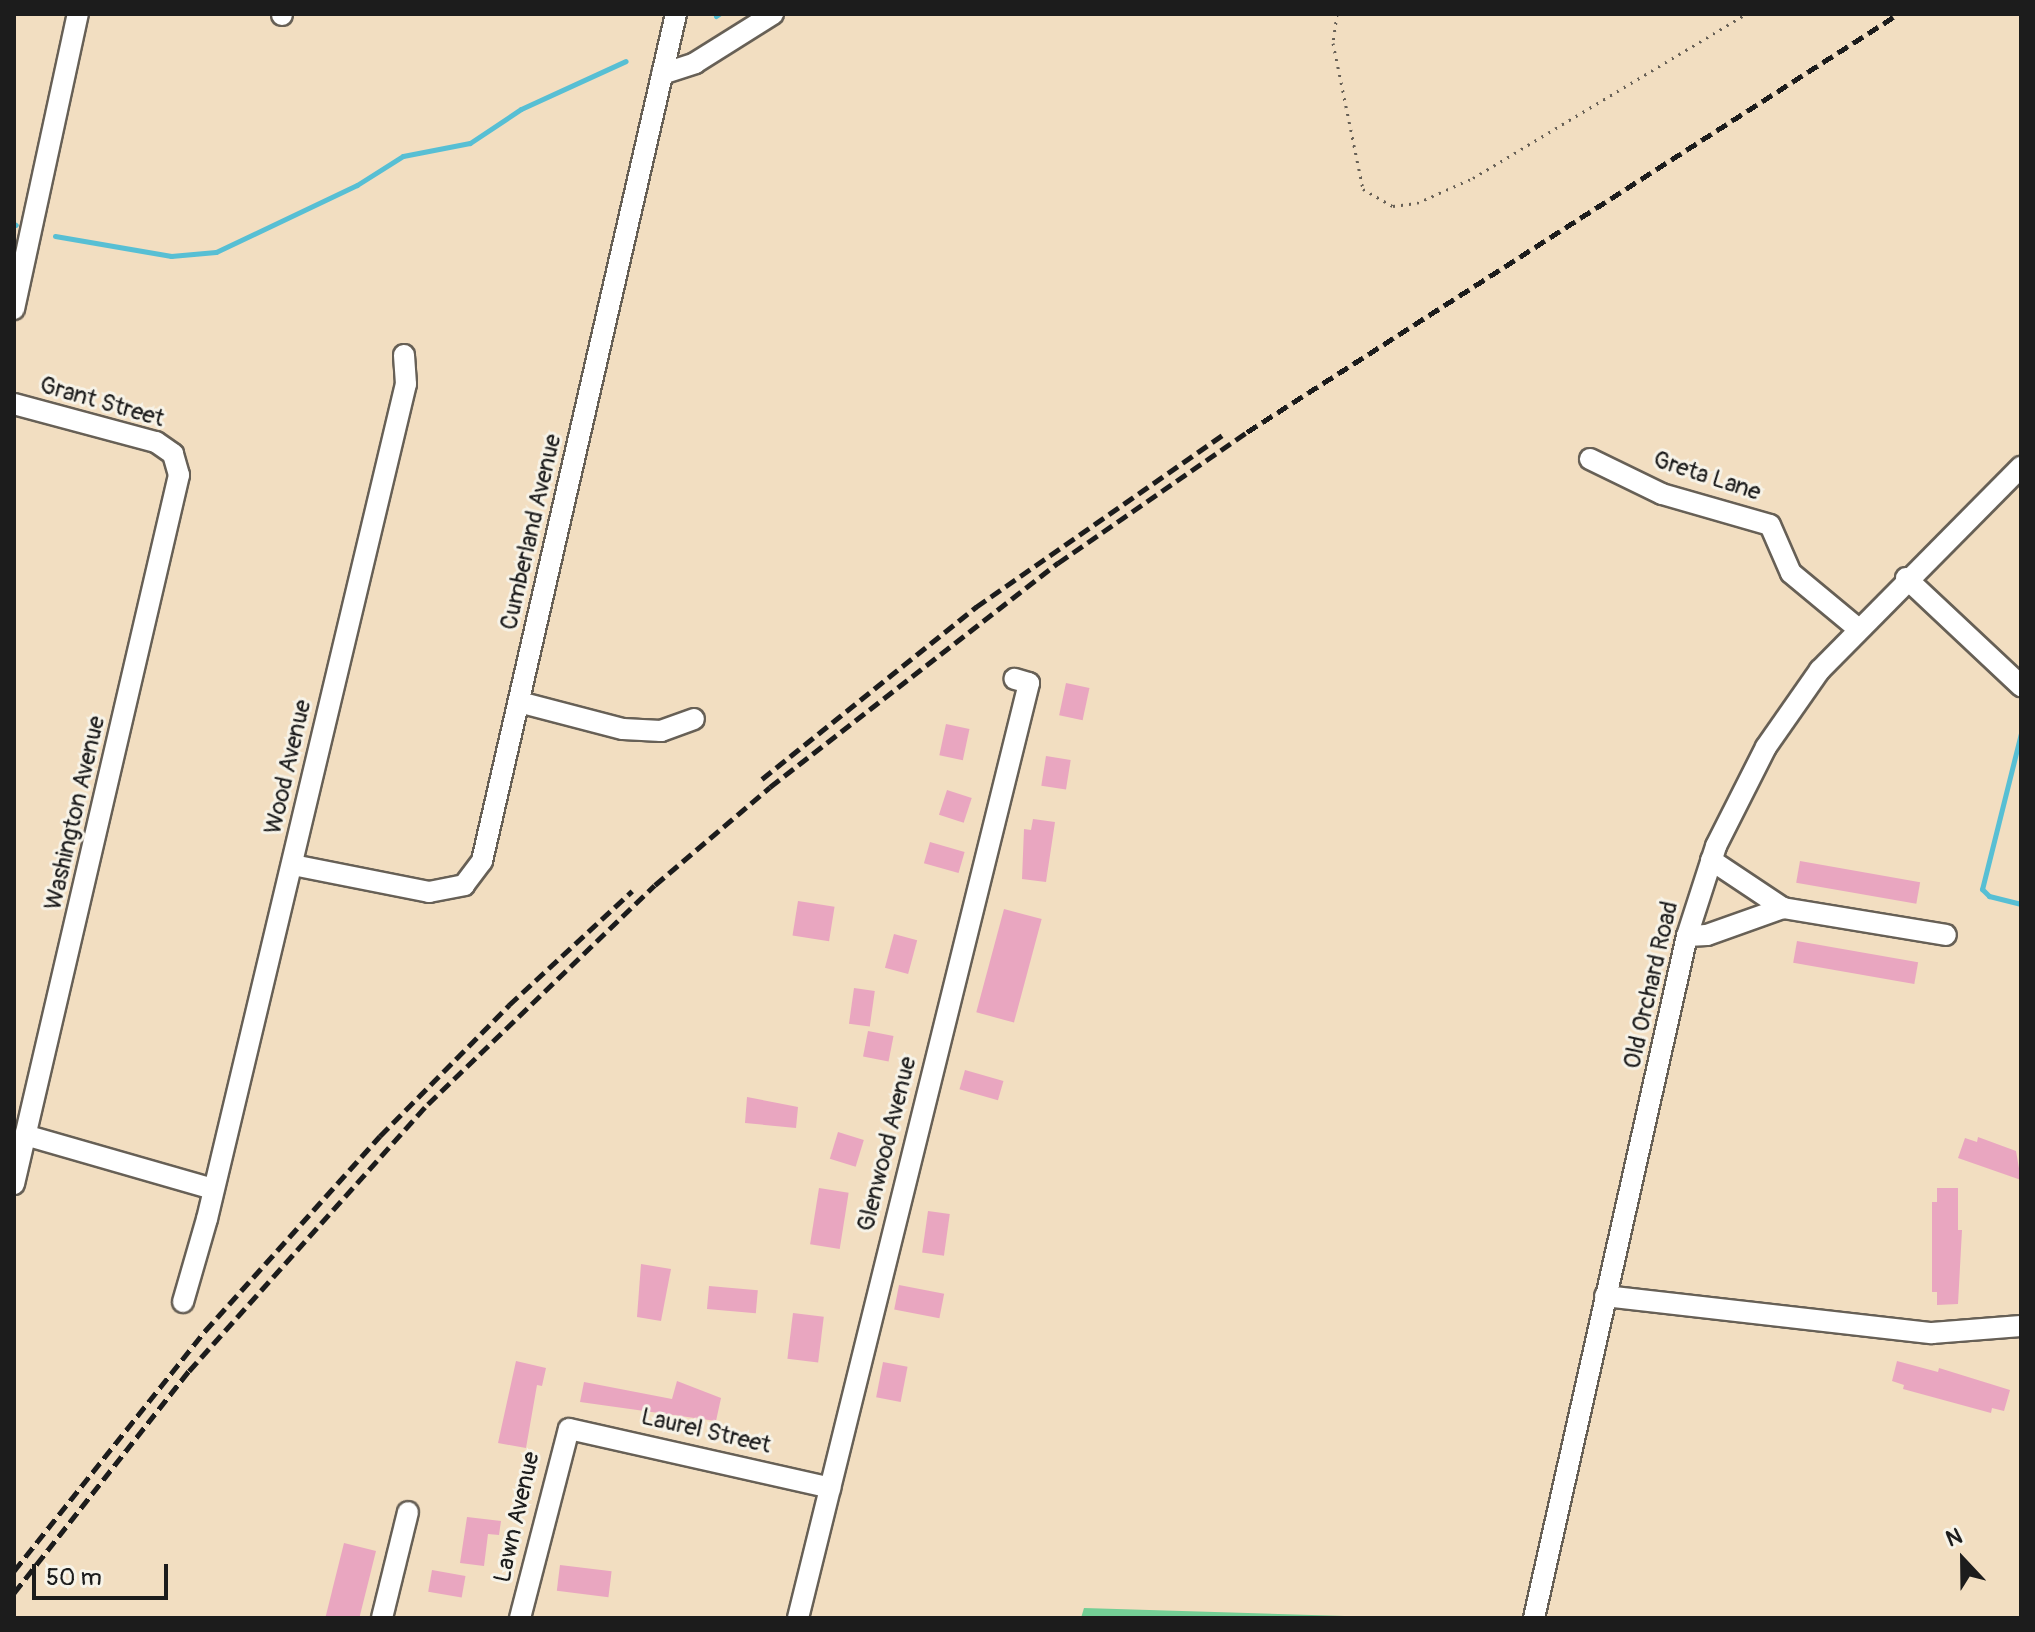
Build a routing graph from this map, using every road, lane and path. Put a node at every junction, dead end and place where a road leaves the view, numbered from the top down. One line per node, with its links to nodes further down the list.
1 (78, 14): 7 (street)
2 (676, 14): 6 (street, Cumberland Avenue)
3 (773, 14): 6 (street)
4 (1337, 14): 5 (path)
5 (1746, 14)
6 (662, 74): 17 (street, Cumberland Avenue)
7 (14, 309)
8 (404, 355): 20 (street, Wood Avenue)
9 (14, 404): 10 (street, Grant Street)
10 (173, 454): 24 (street, Washington Avenue)
11 (1590, 459): 14 (street, Greta Lane)
12 (2021, 467): 13 (street, Old Orchard Road)
13 (1906, 578): 14 (street, Old Orchard Road); 16 (street)
14 (1856, 627): 19 (street, Old Orchard Road)
15 (1022, 681): 31 (street, Glenwood Avenue)
16 (2021, 686)
17 (519, 702): 18 (street); 20 (street, Cumberland Avenue)
18 (694, 719)
19 (1711, 860): 21 (street); 23 (street, Old Orchard Road)
20 (293, 865): 26 (street, Wood Avenue)
21 (1783, 908): 22 (street); 23 (street)
22 (1946, 935)
23 (1687, 936): 27 (street, Old Orchard Road)
24 (25, 1135): 25 (street, Washington Avenue); 26 (street)
25 (14, 1184)
26 (213, 1189): 28 (street, Wood Avenue)
27 (1605, 1296): 29 (street); 36 (street, Old Orchard Road)
28 (183, 1302)
29 (2021, 1326)
30 (569, 1429): 31 (street, Laurel Street); 34 (street, Lawn Avenue)
31 (830, 1488): 35 (street, Glenwood Avenue)
32 (408, 1512): 33 (street)
33 (382, 1618)
34 (520, 1618)
35 (798, 1618)
36 (1534, 1618)

